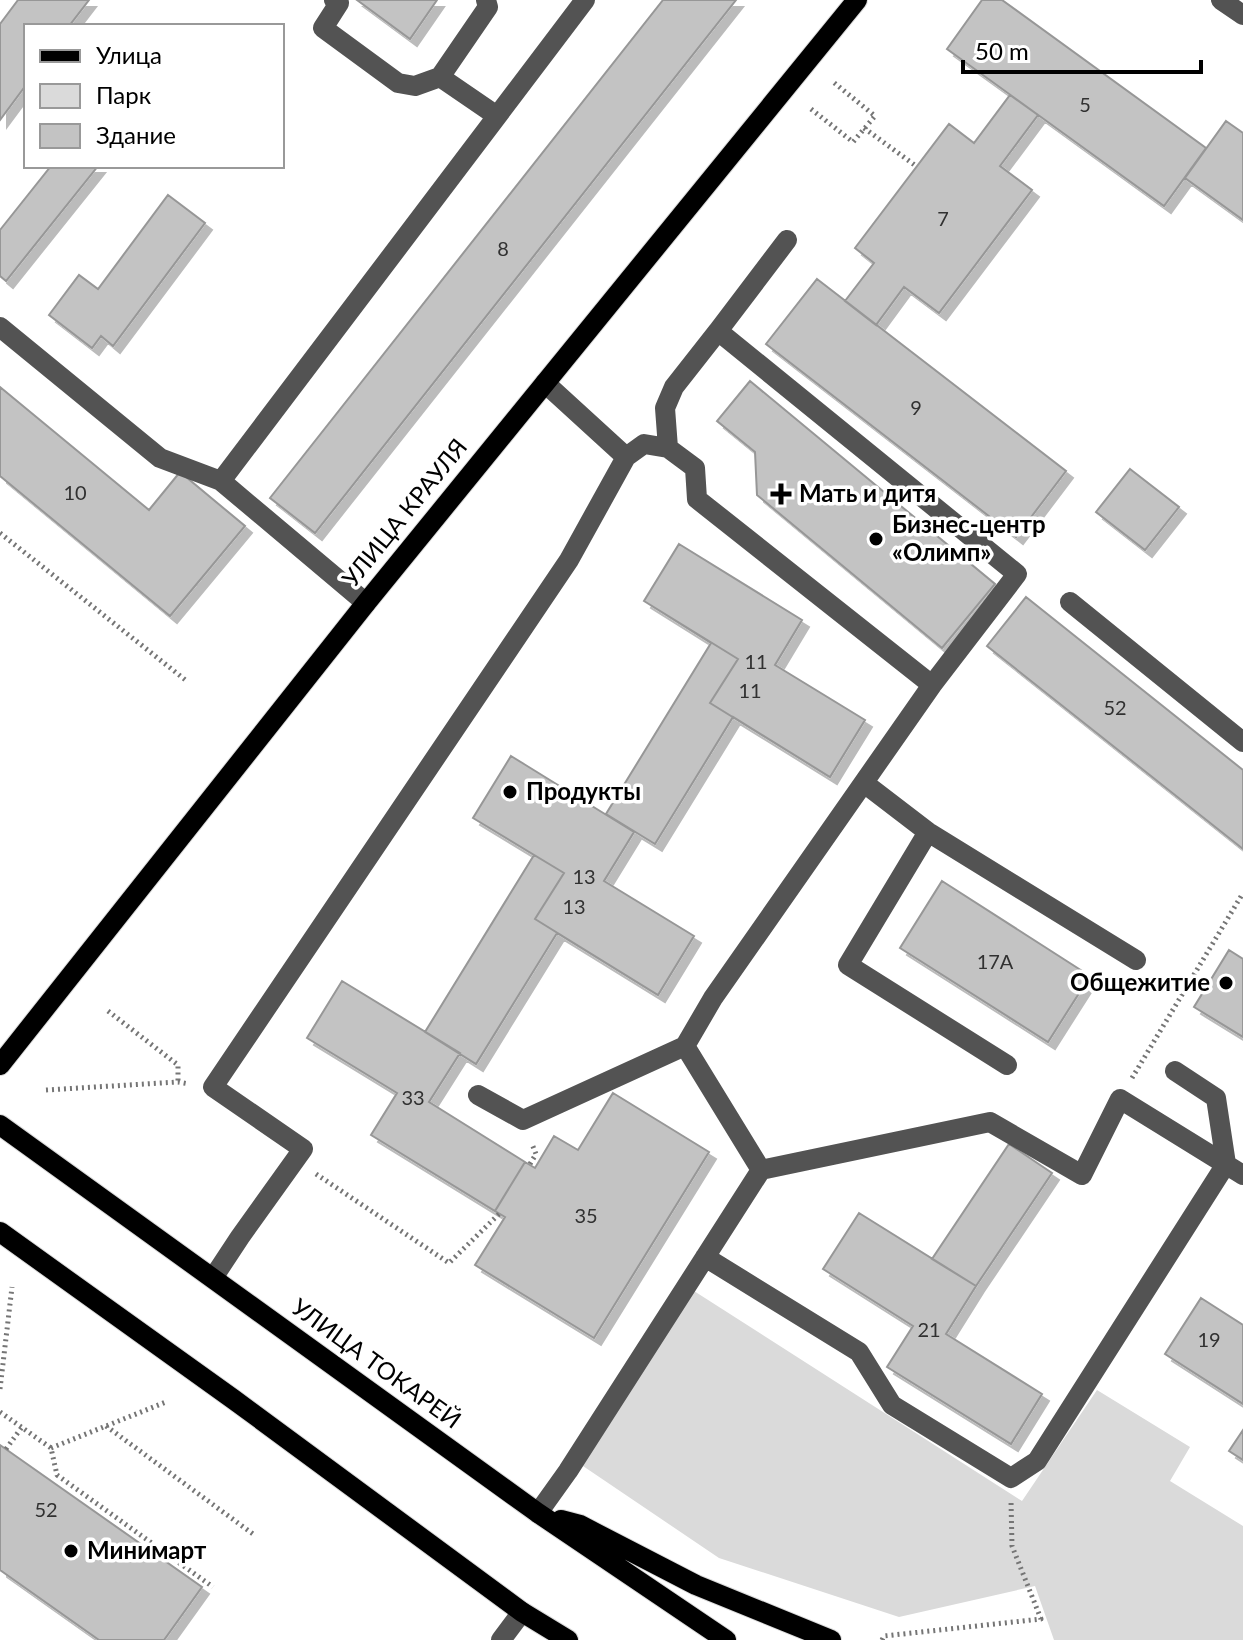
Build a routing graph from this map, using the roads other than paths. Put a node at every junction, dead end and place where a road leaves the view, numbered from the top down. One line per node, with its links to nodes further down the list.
1 (334, 0): 5 (street)
2 (486, 0): 5 (street)
3 (585, 0): 6 (street)
4 (857, 0): 10 (main road, УЛИЦА КРАУЛЯ)
5 (440, 77): 6 (street)
6 (497, 116): 13 (street)
7 (787, 240): 9 (street)
8 (0, 327): 13 (street)
9 (718, 331): 11 (street); 16 (street)
10 (545, 383): 12 (street); 15 (main road, УЛИЦА КРАУЛЯ)
11 (668, 448): 12 (street); 16 (street)
12 (626, 457): 31 (street)
13 (221, 481): 15 (street)
14 (1070, 602): 17 (street)
15 (366, 603): 22 (main road, УЛИЦА КРАУЛЯ)
16 (932, 685): 18 (street)
17 (1243, 742)
18 (864, 783): 19 (street); 21 (street)
19 (928, 832): 20 (street); 23 (street)
20 (1136, 960)
21 (685, 1046): 25 (street); 27 (street)
22 (0, 1065)
23 (1007, 1065)
24 (1175, 1071): 28 (street)
25 (478, 1095)
26 (0, 1125): 31 (main road, УЛИЦА ТОКАРЕЙ)
27 (761, 1170): 28 (street); 30 (street)
28 (1235, 1170): 30 (street)
29 (0, 1232): 33 (main road)
30 (705, 1257): 32 (street)
31 (213, 1278): 32 (main road, УЛИЦА ТОКАРЕЙ)
32 (538, 1513): 36 (main road, УЛИЦА ТОКАРЕЙ); 37 (main road)
33 (522, 1612): 34 (main road); 35 (street)
34 (561, 1637)
35 (501, 1640)
36 (726, 1640)
37 (831, 1640)

